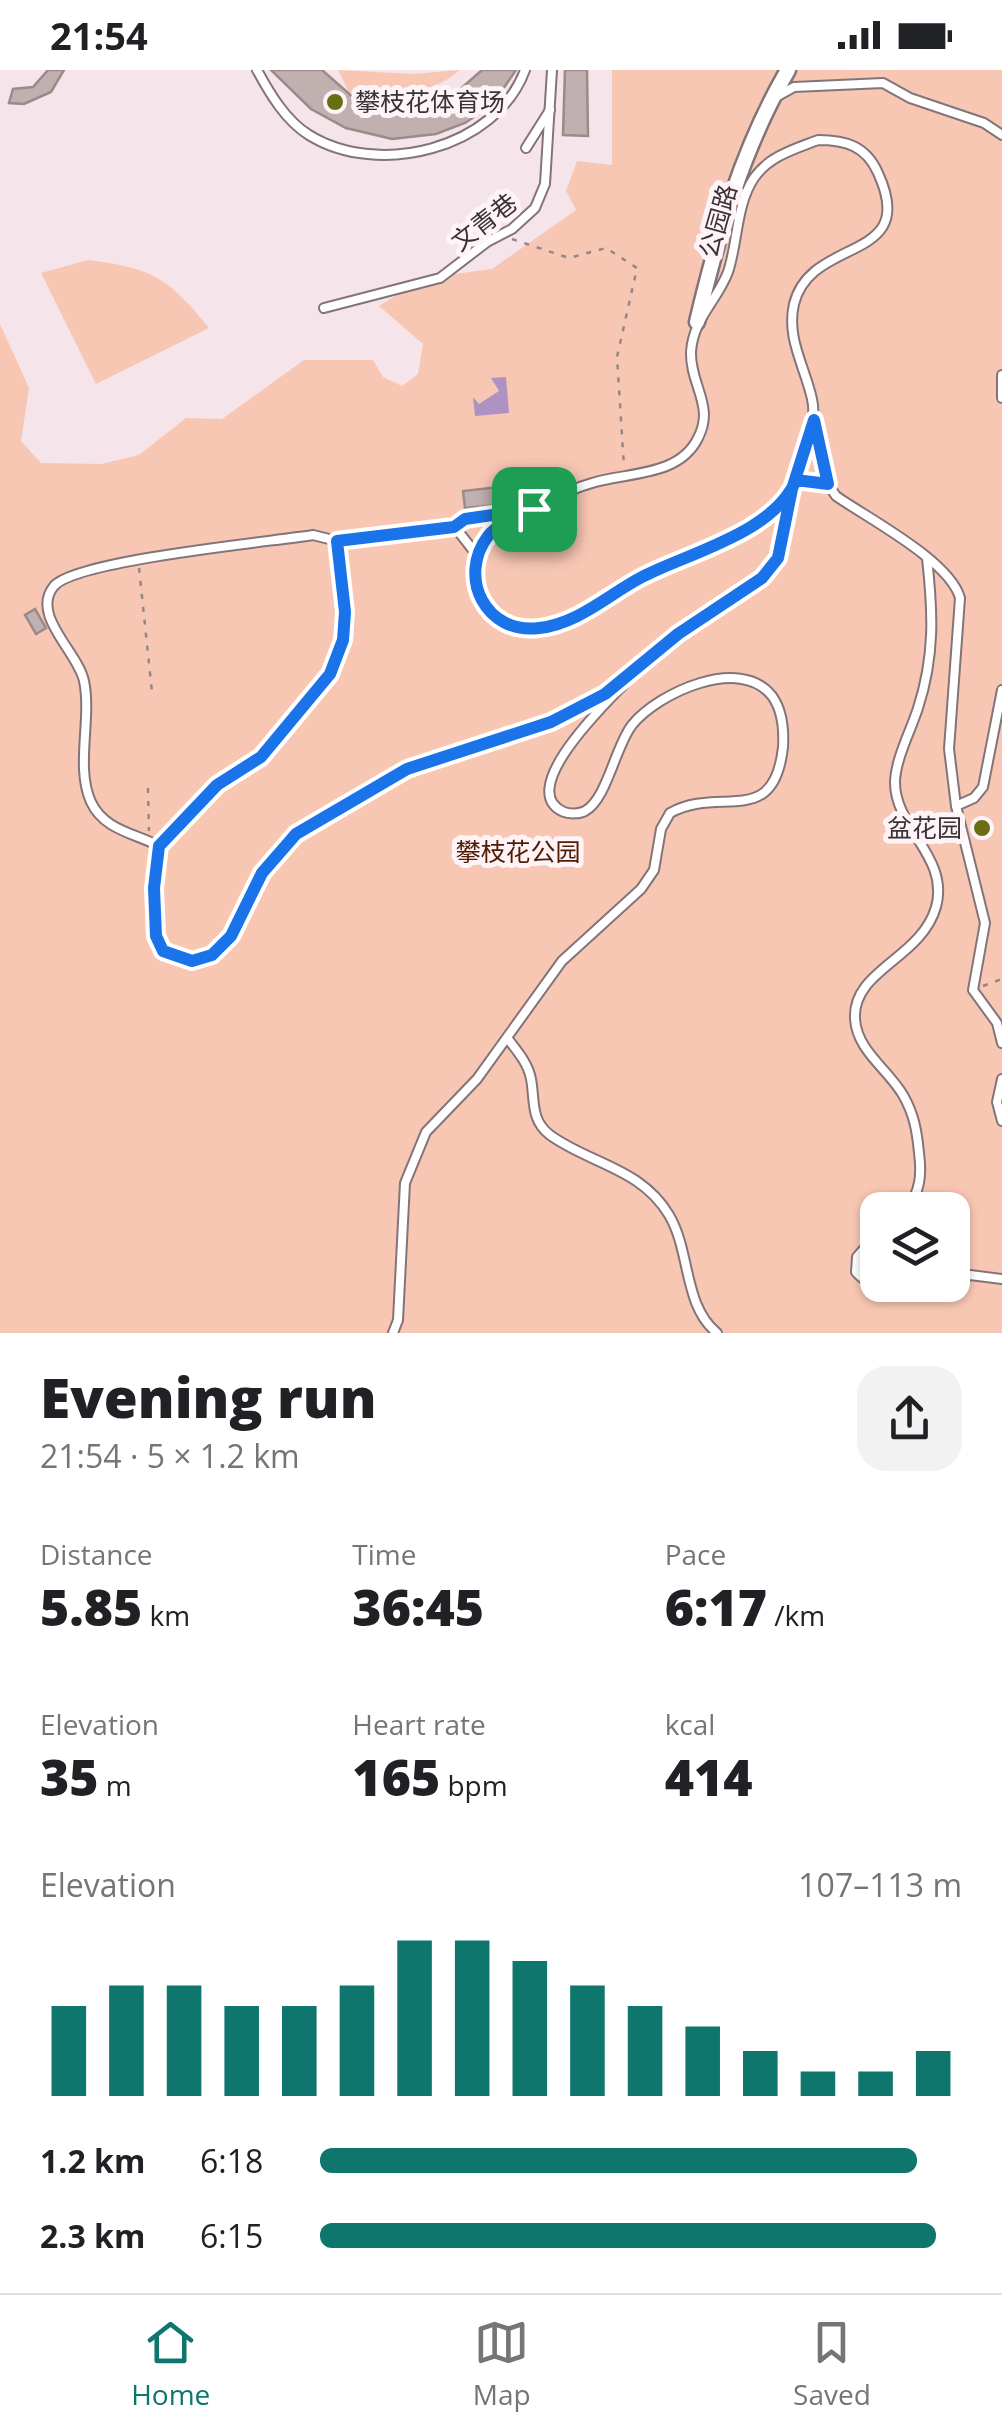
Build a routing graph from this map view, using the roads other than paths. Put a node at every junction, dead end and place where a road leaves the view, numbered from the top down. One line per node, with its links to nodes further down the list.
1 (257, 70): 2 (lane)
2 (525, 70)
3 (552, 70): 10 (lane, 文青巷)
4 (788, 70): 9 (street, 公园路)
5 (820, 70): 7 (lane)
6 (882, 70): 8 (lane)
7 (820, 84): 8 (lane); 9 (lane)
8 (883, 84): 11 (lane)
9 (771, 100): 14 (street, 公园路)
10 (552, 106): 12 (lane); 13 (lane, 文青巷)
11 (1002, 135)
12 (526, 148)
13 (324, 308)
14 (697, 322): 17 (lane, 公园路); 20 (lane, 公园路)
15 (1002, 376): 16 (lane)
16 (1002, 398)
17 (814, 420): 18 (lane); 19 (lane, 公园路)
18 (828, 484): 19 (lane); 24 (lane)
19 (794, 485): 23 (lane); 25 (lane, 公园路)
20 (534, 509): 21 (lane); 23 (lane, 公园路)
21 (454, 527): 22 (lane); 23 (lane)
22 (337, 541): 28 (lane); 28 (lane)
23 (476, 554)
24 (927, 558): 27 (lane); 33 (lane)
25 (640, 666): 28 (lane); 29 (lane)
26 (1002, 690): 27 (lane)
27 (956, 806): 30 (lane)
28 (159, 846)
29 (508, 1040): 38 (lane); 39 (lane)
30 (1002, 1043)
31 (1002, 1079): 32 (lane)
32 (1002, 1121)
33 (918, 1192)
34 (860, 1254): 36 (lane)
35 (970, 1275): 37 (lane)
36 (860, 1276)
37 (1002, 1279)
38 (394, 1333)
39 (717, 1333)

